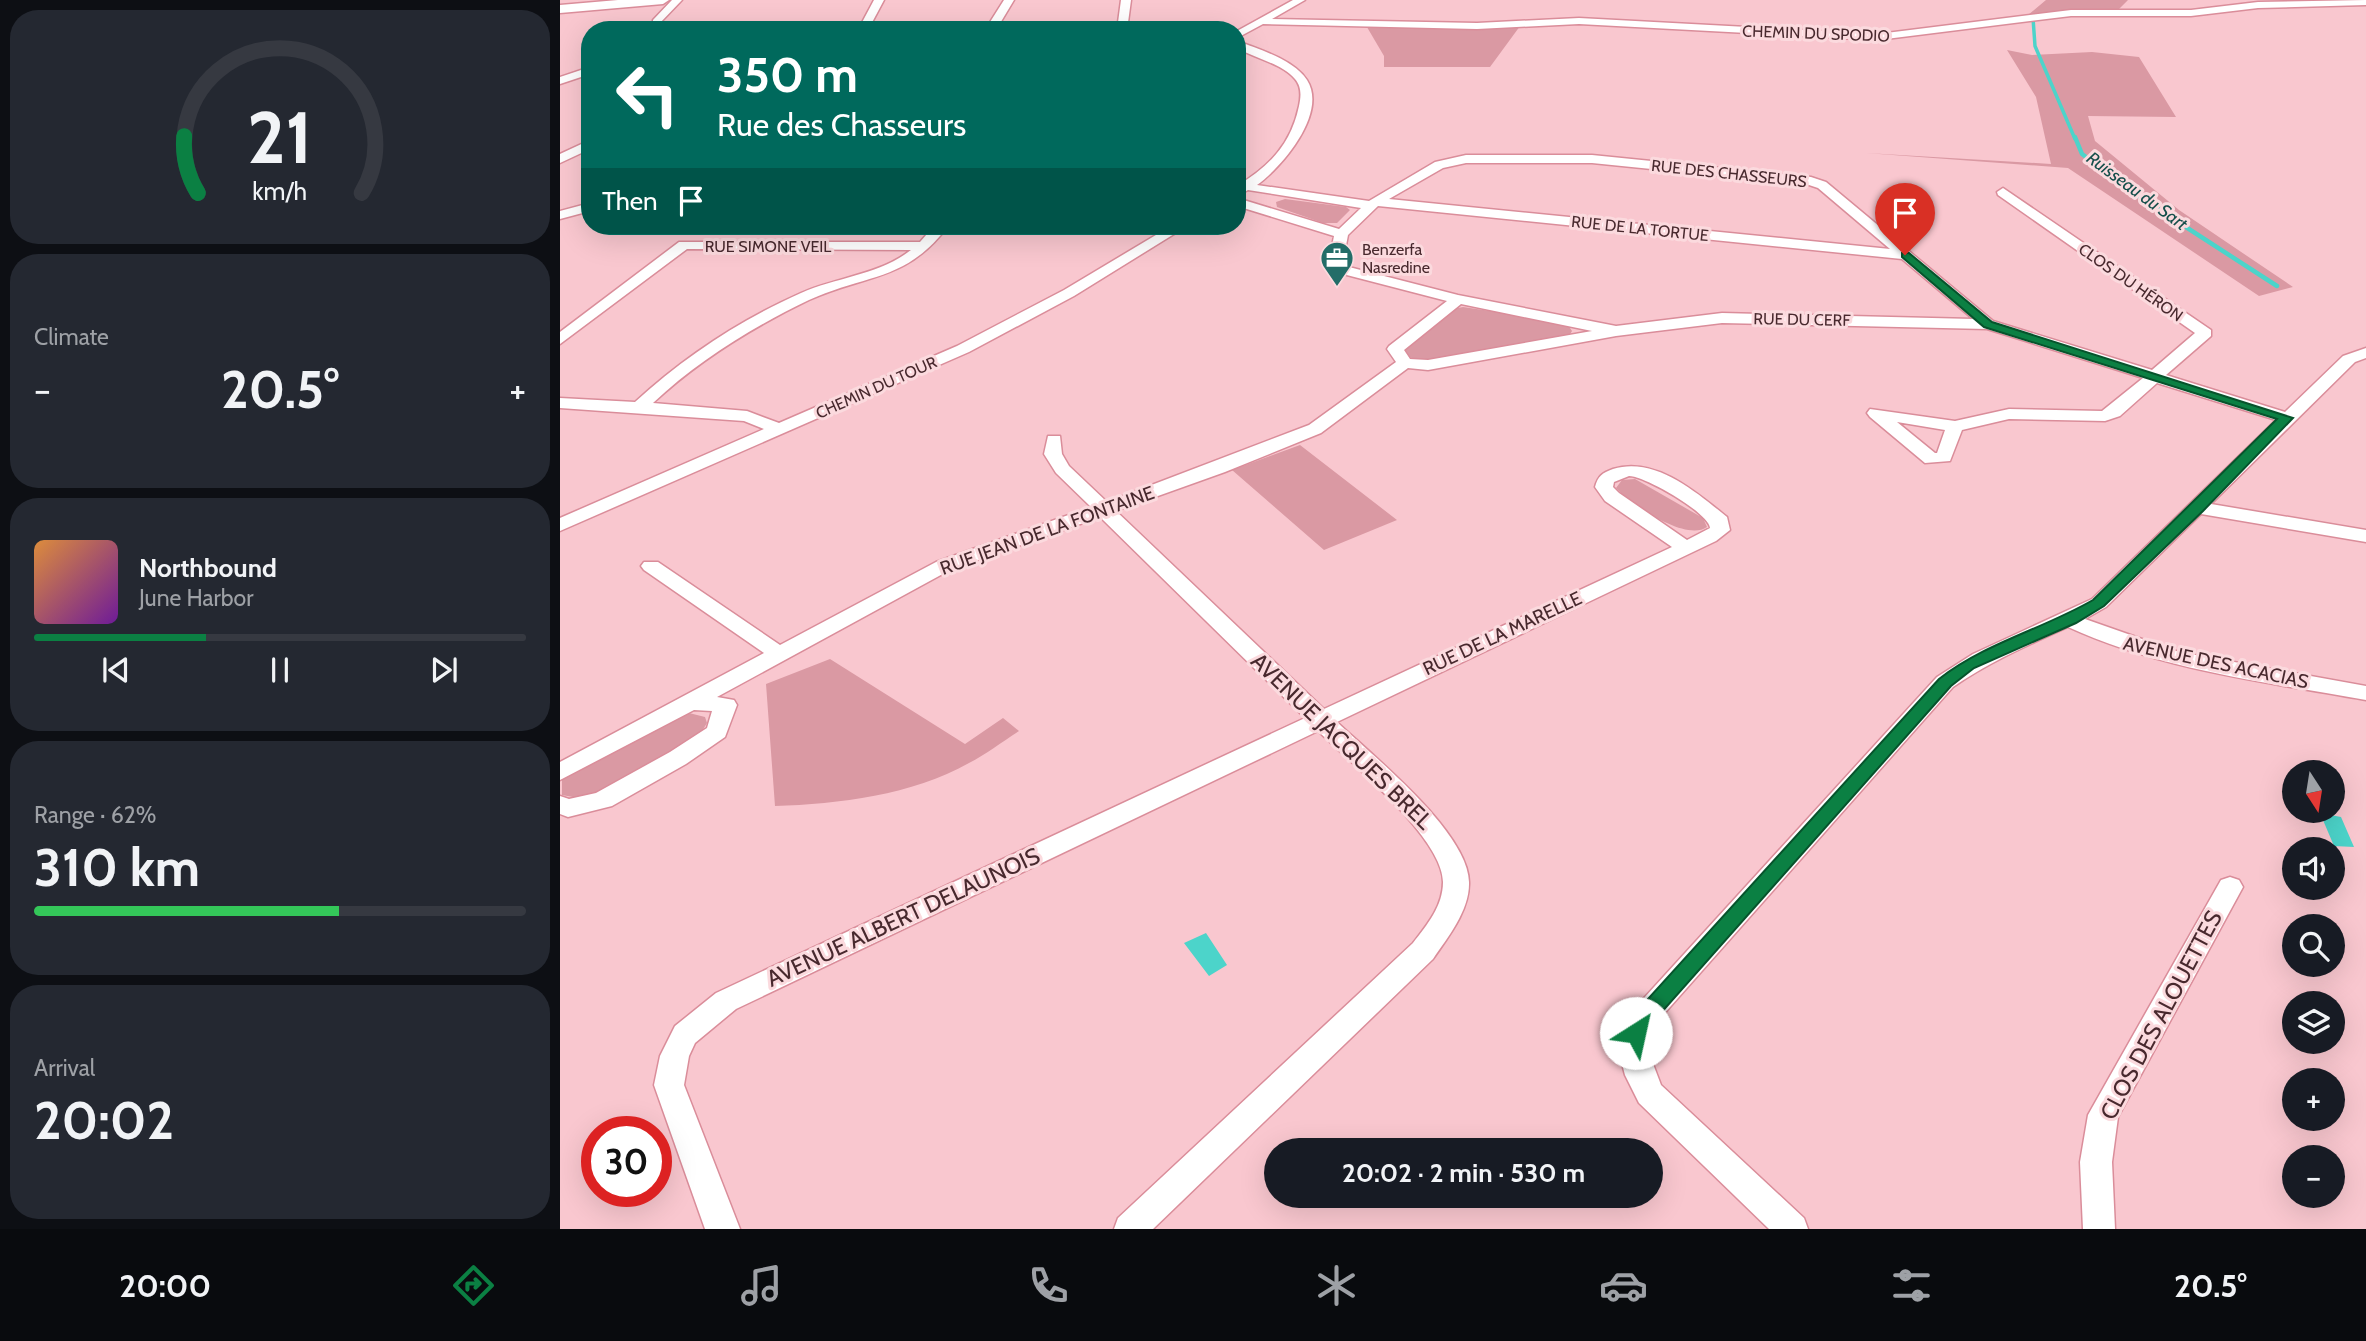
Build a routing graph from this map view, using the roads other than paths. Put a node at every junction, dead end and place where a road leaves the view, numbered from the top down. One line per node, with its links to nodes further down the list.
1 (663, 0): 8 (main road)
2 (677, 0): 9 (street)
3 (879, 0): 10 (street)
4 (1009, 0): 11 (street)
5 (1126, 0): 12 (street)
6 (1300, 0): 13 (street)
7 (2366, 2): 13 (street, CHEMIN DU SPODIO)
8 (560, 9)
9 (657, 21)
10 (868, 21)
11 (998, 21)
12 (1123, 21)
13 (1265, 22): 14 (street)
14 (1246, 31)
15 (1246, 48): 20 (street)
16 (581, 73): 17 (street)
17 (560, 81)
18 (581, 148): 19 (street)
19 (560, 159)
20 (1246, 186)
21 (1246, 189): 23 (street, RUE DE LA TORTUE)
22 (2003, 192): 38 (street, CLOS DU HÉRON)
23 (1373, 204): 27 (street, RUE DES CHASSEURS); 31 (street, RUE DE LA TORTUE); 31 (street, RUE DES CHASSEURS)
24 (1246, 205): 27 (street)
25 (581, 210): 26 (street)
26 (560, 215)
27 (1341, 234): 32 (street, RUE DU CERF)
28 (933, 235): 30 (street)
29 (1165, 235): 43 (street, CHEMIN DU TOUR)
30 (923, 246): 35 (street, RUE SIMONE VEIL); 40 (street)
31 (1905, 255): 33 (street, RUE DES CHASSEURS)
32 (1458, 299): 34 (street, RUE DU CERF); 37 (street)
33 (1988, 324): 34 (street, RUE DU CERF); 38 (street, RUE DES CHASSEURS)
34 (1616, 331): 37 (street, RUE DU CERF)
35 (560, 339)
36 (2366, 353): 41 (street)
37 (1405, 363): 46 (street, RUE JEAN DE LA FONTAINE)
38 (2155, 376): 41 (street, RUE DES CHASSEURS); 42 (street)
39 (560, 403): 40 (street)
40 (639, 407): 43 (street)
41 (2286, 418): 45 (street)
42 (1955, 426)
43 (779, 429): 47 (street, CHEMIN DU TOUR)
44 (1054, 440): 46 (street, AVENUE JACQUES BREL)
45 (2198, 508): 48 (street); 51 (street)
46 (1103, 510): 52 (street, RUE JEAN DE LA FONTAINE); 55 (street, AVENUE JACQUES BREL)
47 (560, 525)
48 (2366, 536)
49 (1685, 547): 49 (street, RUE DE LA MARELLE); 55 (street, RUE DE LA MARELLE)
50 (651, 566): 52 (street)
51 (2070, 620): 53 (street, AVENUE DES ACACIAS); 61 (street)
52 (778, 653): 54 (street, RUE JEAN DE LA FONTAINE)
53 (2366, 693)
54 (688, 702): 56 (street, RUE JEAN DE LA FONTAINE); 57 (street)
55 (1319, 719): 59 (street, AVENUE ALBERT DELAUNOIS); 60 (street, AVENUE JACQUES BREL)
56 (560, 772)
57 (560, 805)
58 (2230, 887): 62 (street, CLOS DES ALOUETTES)
59 (724, 1229)
60 (1130, 1229)
61 (1792, 1229)
62 (2099, 1229)

